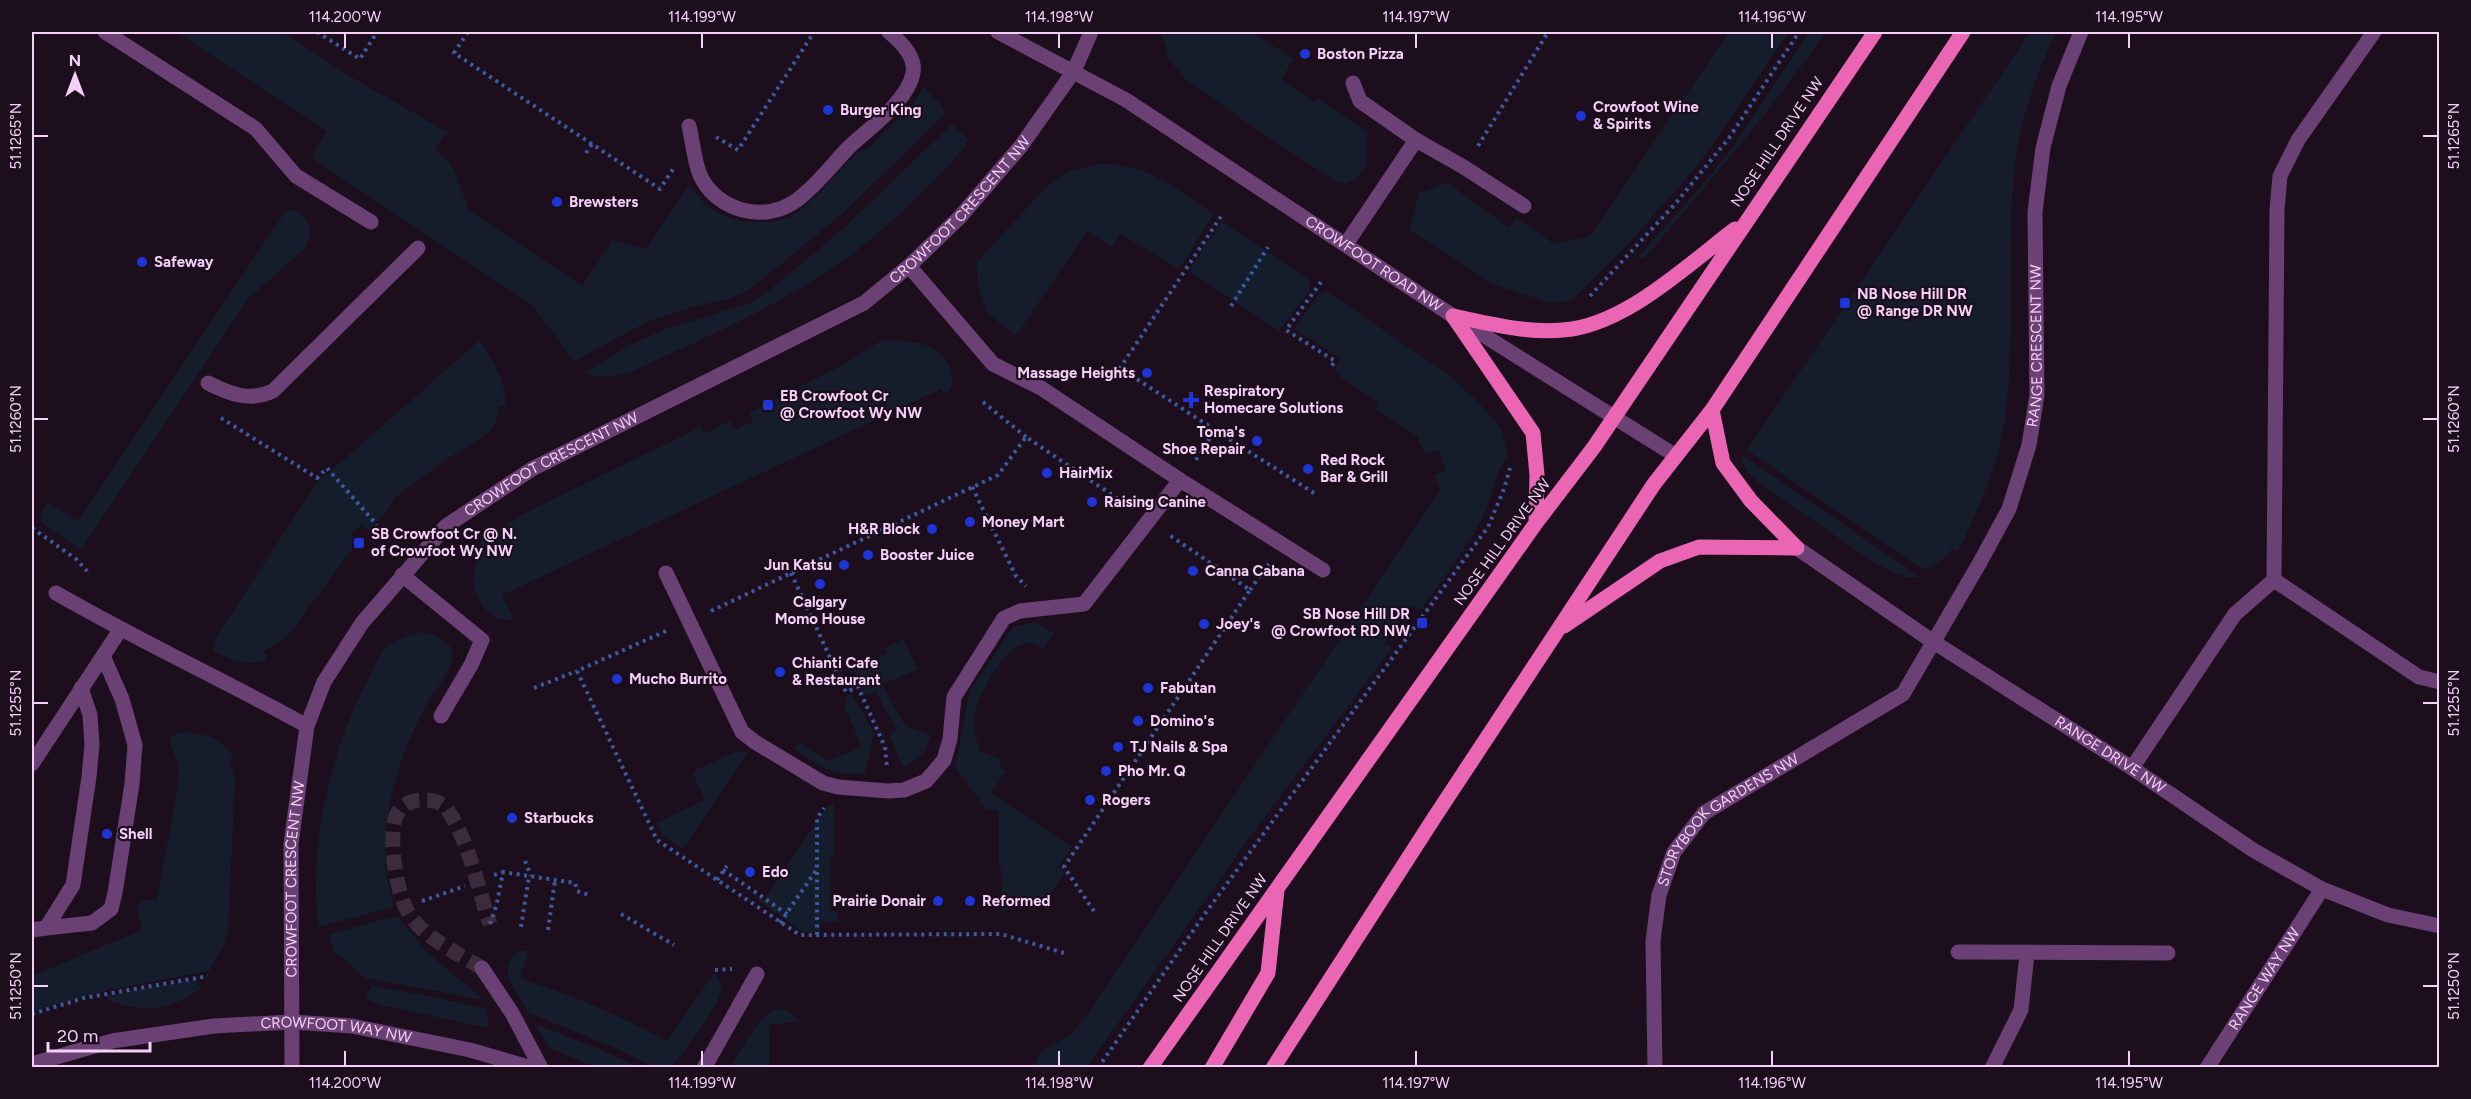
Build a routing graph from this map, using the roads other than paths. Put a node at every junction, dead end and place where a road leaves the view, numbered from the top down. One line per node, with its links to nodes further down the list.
1 (105, 32): 14 (street)
2 (889, 32): 11 (street)
3 (998, 32): 9 (street, CROWFOOT ROAD NW)
4 (1091, 32): 9 (street, CROWFOOT CRESCENT NW)
5 (1875, 32): 15 (main road, NOSE HILL DRIVE NW)
6 (1963, 32): 21 (main road)
7 (2081, 32): 34 (street, RANGE CRESCENT NW)
8 (2374, 32): 30 (street)
9 (1074, 71): 16 (street, CROWFOOT ROAD NW); 18 (street, CROWFOOT CRESCENT NW)
10 (1353, 83): 12 (street)
11 (689, 126)
12 (1416, 140): 13 (street); 16 (street)
13 (1524, 206)
14 (371, 222)
15 (1745, 222): 19 (main road); 22 (main road, NOSE HILL DRIVE NW)
16 (1346, 244): 19 (street, CROWFOOT ROAD NW)
17 (418, 248): 20 (street)
18 (909, 266): 24 (street); 29 (street, CROWFOOT CRESCENT NW)
19 (1453, 316): 22 (street, CROWFOOT ROAD NW); 25 (main road)
20 (208, 383)
21 (1712, 410): 23 (main road); 26 (main road)
22 (1615, 417): 23 (street, CROWFOOT ROAD NW); 25 (main road, NOSE HILL DRIVE NW)
23 (1676, 456): 33 (main road)
24 (1180, 480): 27 (street); 28 (street)
25 (1536, 523): 42 (main road, NOSE HILL DRIVE NW)
26 (1797, 548): 33 (main road); 34 (street, RANGE DRIVE NW)
27 (1323, 570)
28 (666, 573)
29 (402, 575): 38 (street); 39 (street, CROWFOOT CRESCENT NW)
30 (2274, 580): 36 (street); 41 (street)
31 (56, 593): 32 (street)
32 (120, 630): 35 (street); 39 (street)
33 (1557, 631): 59 (main road)
34 (1932, 641): 41 (street, RANGE DRIVE NW); 60 (street, STORYBOOK GARDENS NW)
35 (103, 656): 37 (street); 45 (street)
36 (2439, 682)
37 (81, 688): 40 (street); 45 (street)
38 (441, 716)
39 (307, 726): 51 (street, CROWFOOT CRESCENT NW)
40 (32, 764)
41 (2132, 768): 43 (street, RANGE DRIVE NW)
42 (1278, 887): 57 (main road, NOSE HILL DRIVE NW); 58 (main road)
43 (2322, 889): 44 (street, RANGE DRIVE NW); 62 (street, RANGE WAY NW)
44 (2439, 926)
45 (39, 929)
46 (1958, 952): 48 (street)
47 (2168, 953): 48 (street)
48 (2027, 954): 61 (street)
49 (483, 968): 55 (street)
50 (757, 974): 56 (street)
51 (292, 1022): 52 (street, CROWFOOT WAY NW); 53 (street, CROWFOOT CRESCENT NW); 54 (street, CROWFOOT WAY NW)
52 (32, 1064)
53 (292, 1068)
54 (532, 1068)
55 (541, 1068)
56 (704, 1068)
57 (1150, 1068)
58 (1212, 1068)
59 (1273, 1068)
60 (1655, 1068)
61 (1992, 1068)
62 (2207, 1068)

